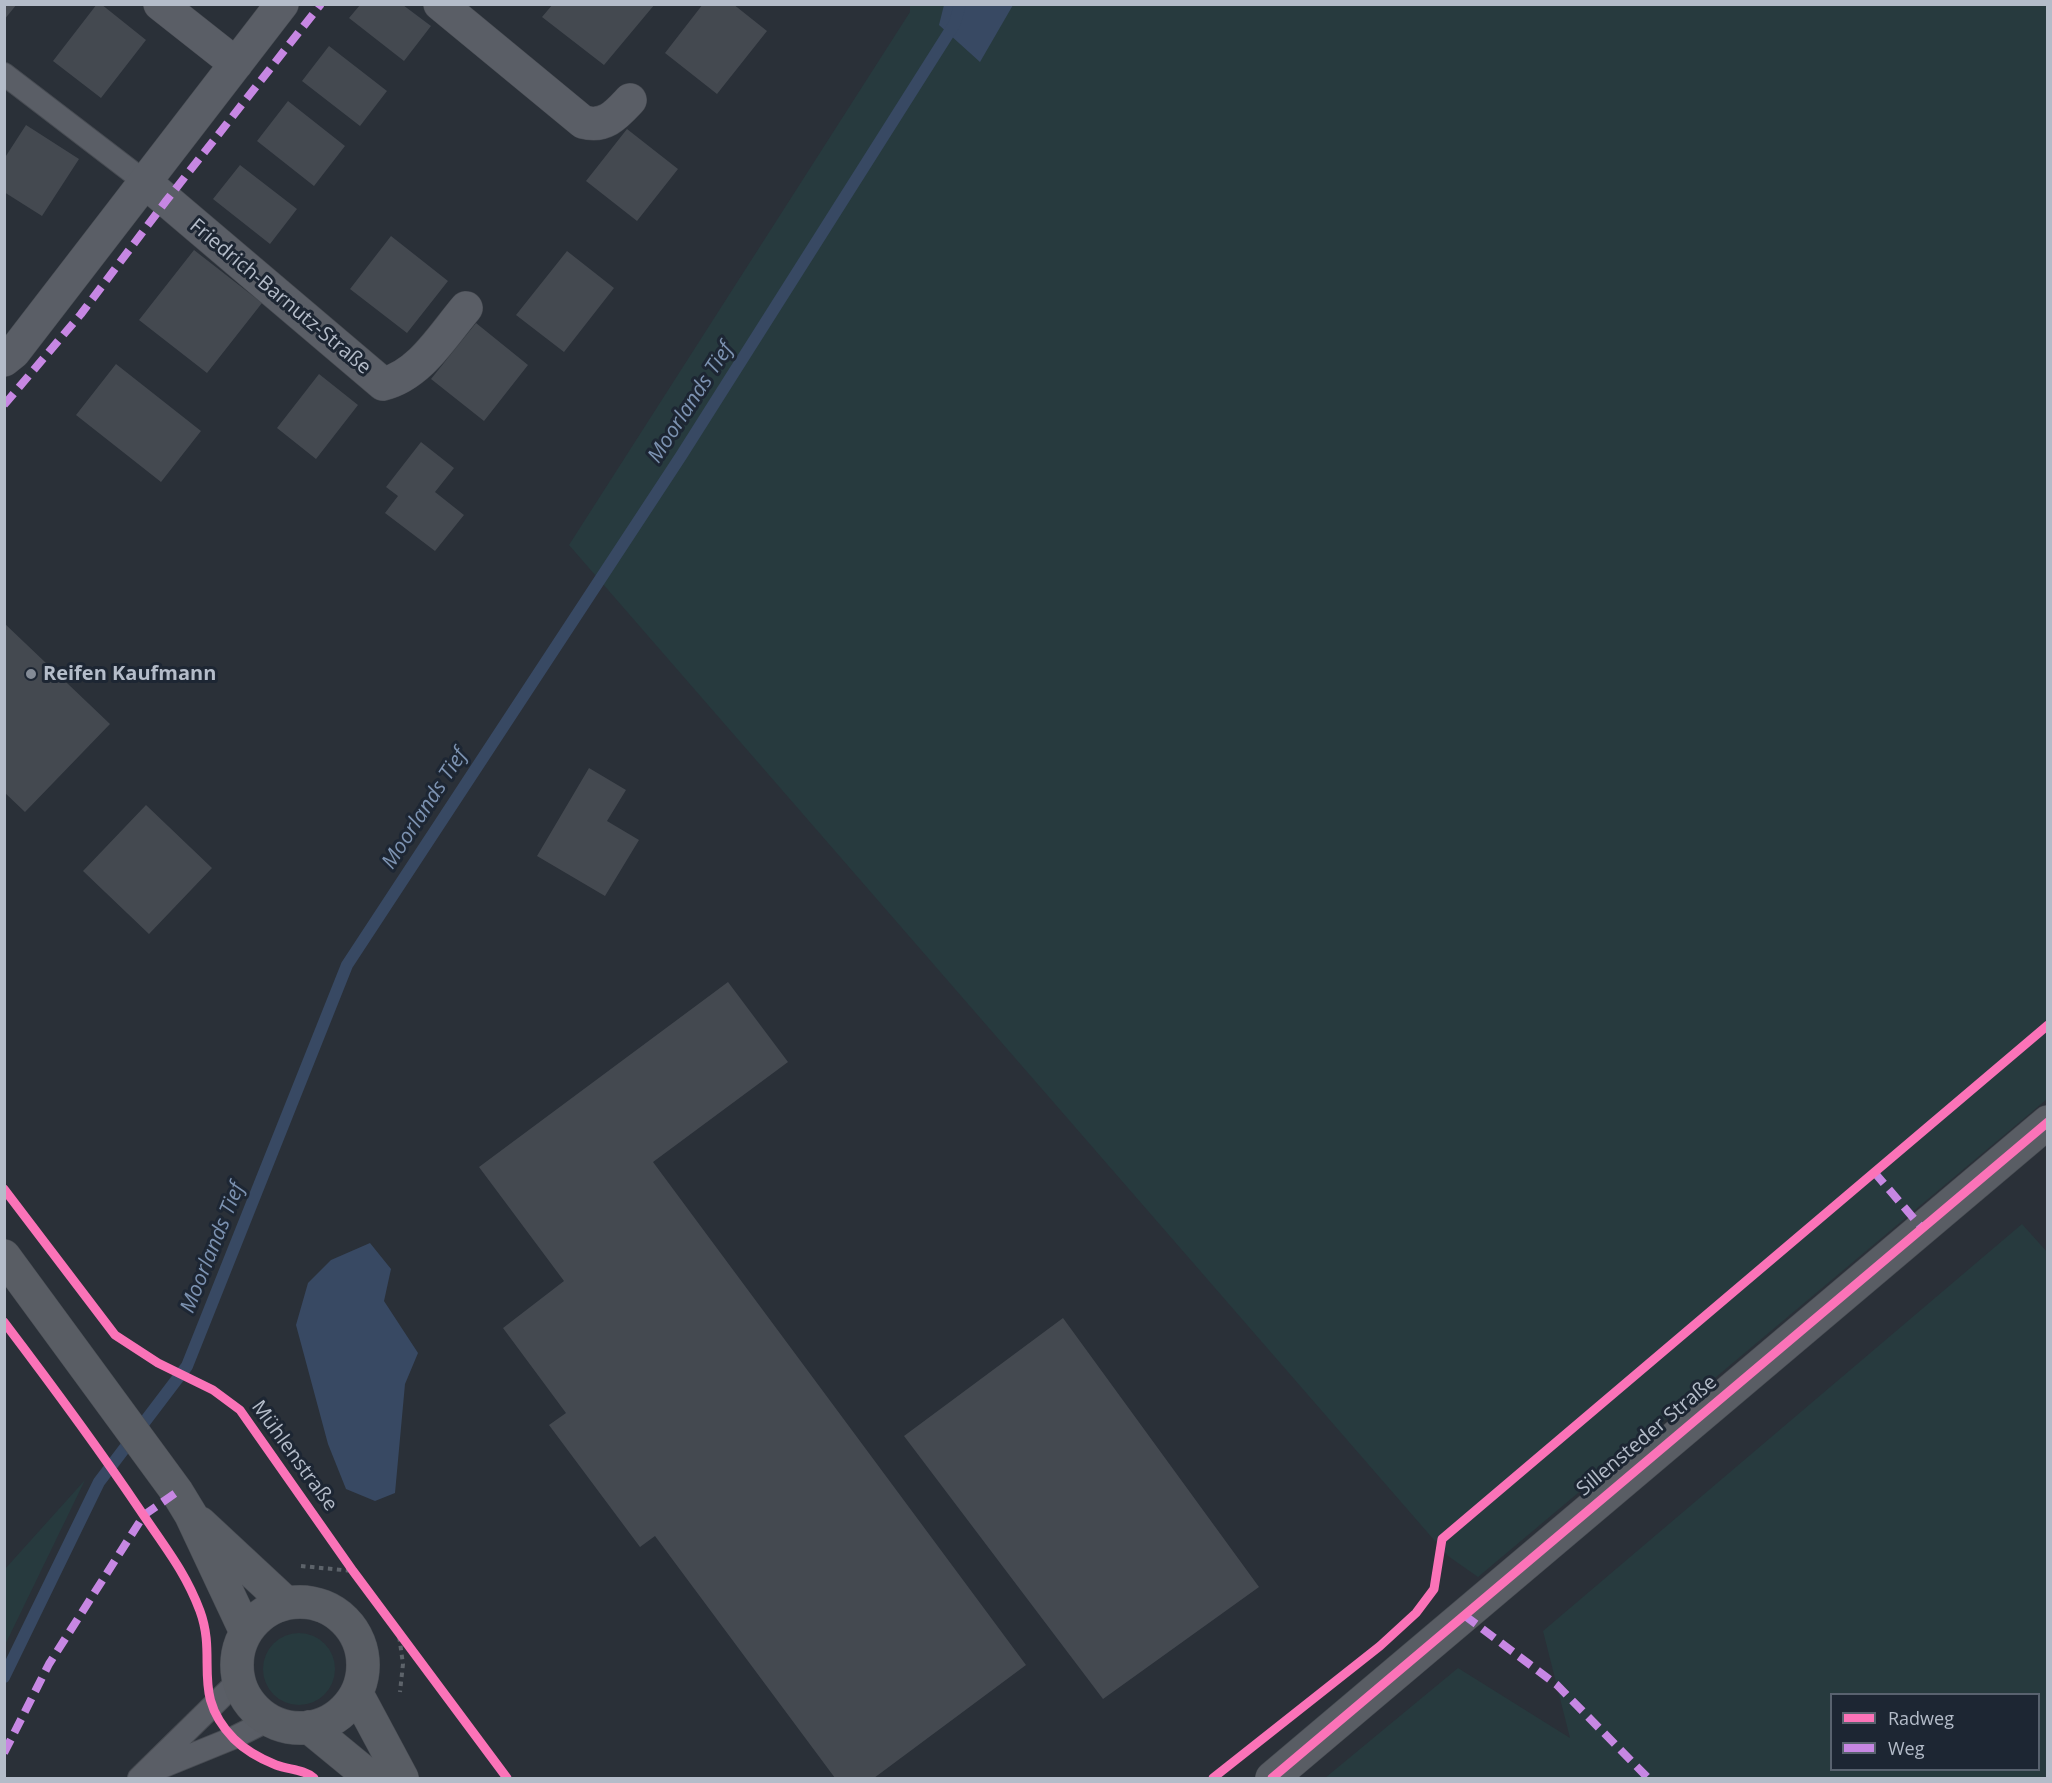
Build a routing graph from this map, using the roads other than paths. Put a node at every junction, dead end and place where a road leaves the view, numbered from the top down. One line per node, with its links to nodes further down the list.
1 (160, 4): 4 (street)
2 (282, 4): 4 (street)
3 (440, 4): 6 (street)
4 (236, 64): 7 (street)
5 (4, 74): 7 (lane)
6 (630, 100)
7 (145, 182): 8 (street, Friedrich-Barnutz-Straße); 9 (street)
8 (466, 308)
9 (4, 360)
10 (2048, 1122): 22 (street, Sillensteder Straße)
11 (4, 1256): 12 (street)
12 (191, 1515): 13 (street); 14 (street)
13 (286, 1604): 14 (street); 16 (street)
14 (246, 1632): 15 (street)
15 (239, 1680): 17 (street); 19 (lane)
16 (357, 1694): 18 (street); 21 (street)
17 (269, 1720): 18 (street); 19 (lane)
18 (309, 1727): 20 (street)
19 (141, 1777)
20 (371, 1779)
21 (402, 1779)
22 (1272, 1779)

